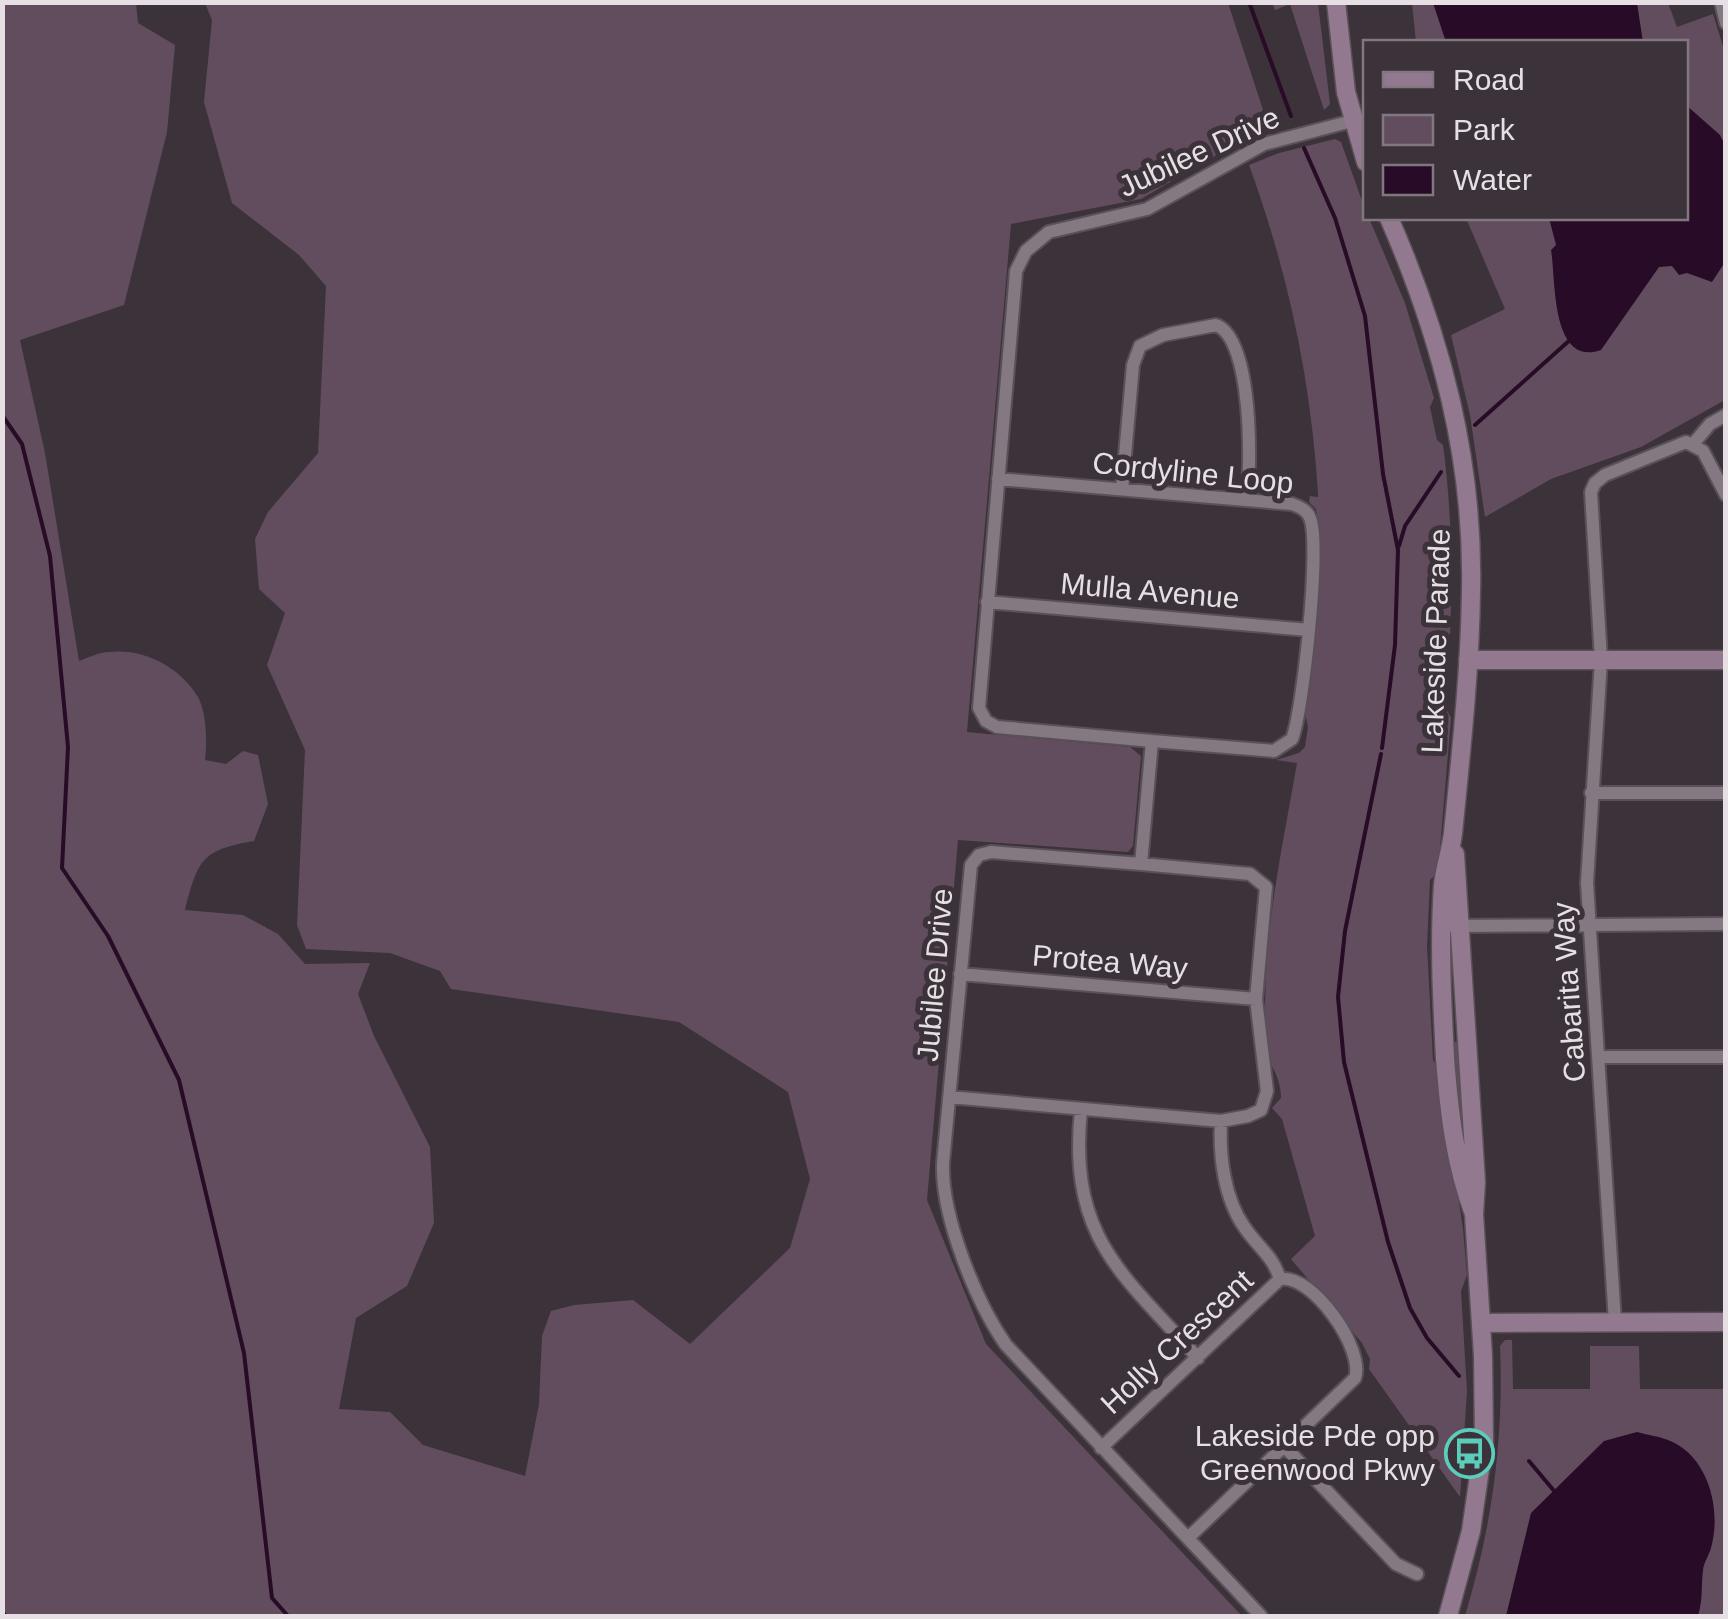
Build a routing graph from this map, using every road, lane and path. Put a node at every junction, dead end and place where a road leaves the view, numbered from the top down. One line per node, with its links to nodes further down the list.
1 (1336, 2): 2 (street)
2 (1352, 120): 3 (street); 7 (street, Jubilee Drive)
3 (1363, 153)
4 (1390, 220): 13 (street, Lakeside Parade)
5 (1726, 415): 6 (street)
6 (1694, 443): 9 (street); 14 (street, Cabarita Way)
7 (998, 479): 8 (street, Cordyline Loop); 11 (street, Jubilee Drive)
8 (1122, 489): 10 (street, Cordyline Loop); 10 (street)
9 (1726, 495)
10 (1247, 500): 12 (street, Cordyline Loop)
11 (987, 602): 12 (street, Mulla Avenue); 16 (street, Jubilee Drive)
12 (1309, 630): 16 (street, Cordyline Loop)
13 (1468, 660): 14 (street); 22 (street, Lakeside Parade)
14 (1601, 660): 15 (street); 17 (street, Cabarita Way)
15 (1726, 660)
16 (1152, 741): 19 (street)
17 (1591, 793): 18 (street); 20 (street, Cabarita Way)
18 (1726, 793)
19 (1141, 864): 23 (street, Jubilee Drive); 24 (street)
20 (1589, 924): 21 (street); 22 (street); 25 (street, Cabarita Way)
21 (1726, 924)
22 (1450, 926): 33 (street, Lakeside Parade)
23 (960, 974): 24 (street, Protea Way); 27 (street, Jubilee Drive)
24 (1256, 999): 29 (street)
25 (1598, 1057): 26 (street); 31 (street, Cabarita Way)
26 (1726, 1057)
27 (949, 1097): 28 (street); 36 (street, Jubilee Drive)
28 (1081, 1109): 29 (street); 34 (street)
29 (1221, 1122): 30 (street)
30 (1280, 1279): 34 (street, Holly Crescent); 35 (street, Holly Crescent)
31 (1615, 1322): 32 (street); 33 (street)
32 (1726, 1322)
33 (1481, 1323): 40 (street, Lakeside Parade)
34 (1198, 1358): 36 (street, Holly Crescent)
35 (1285, 1446): 37 (street, Holly Crescent); 38 (street)
36 (1101, 1448): 37 (street, Jubilee Drive)
37 (1188, 1538): 39 (street, Jubilee Drive)
38 (1417, 1574)
39 (1261, 1616)
40 (1448, 1616)

